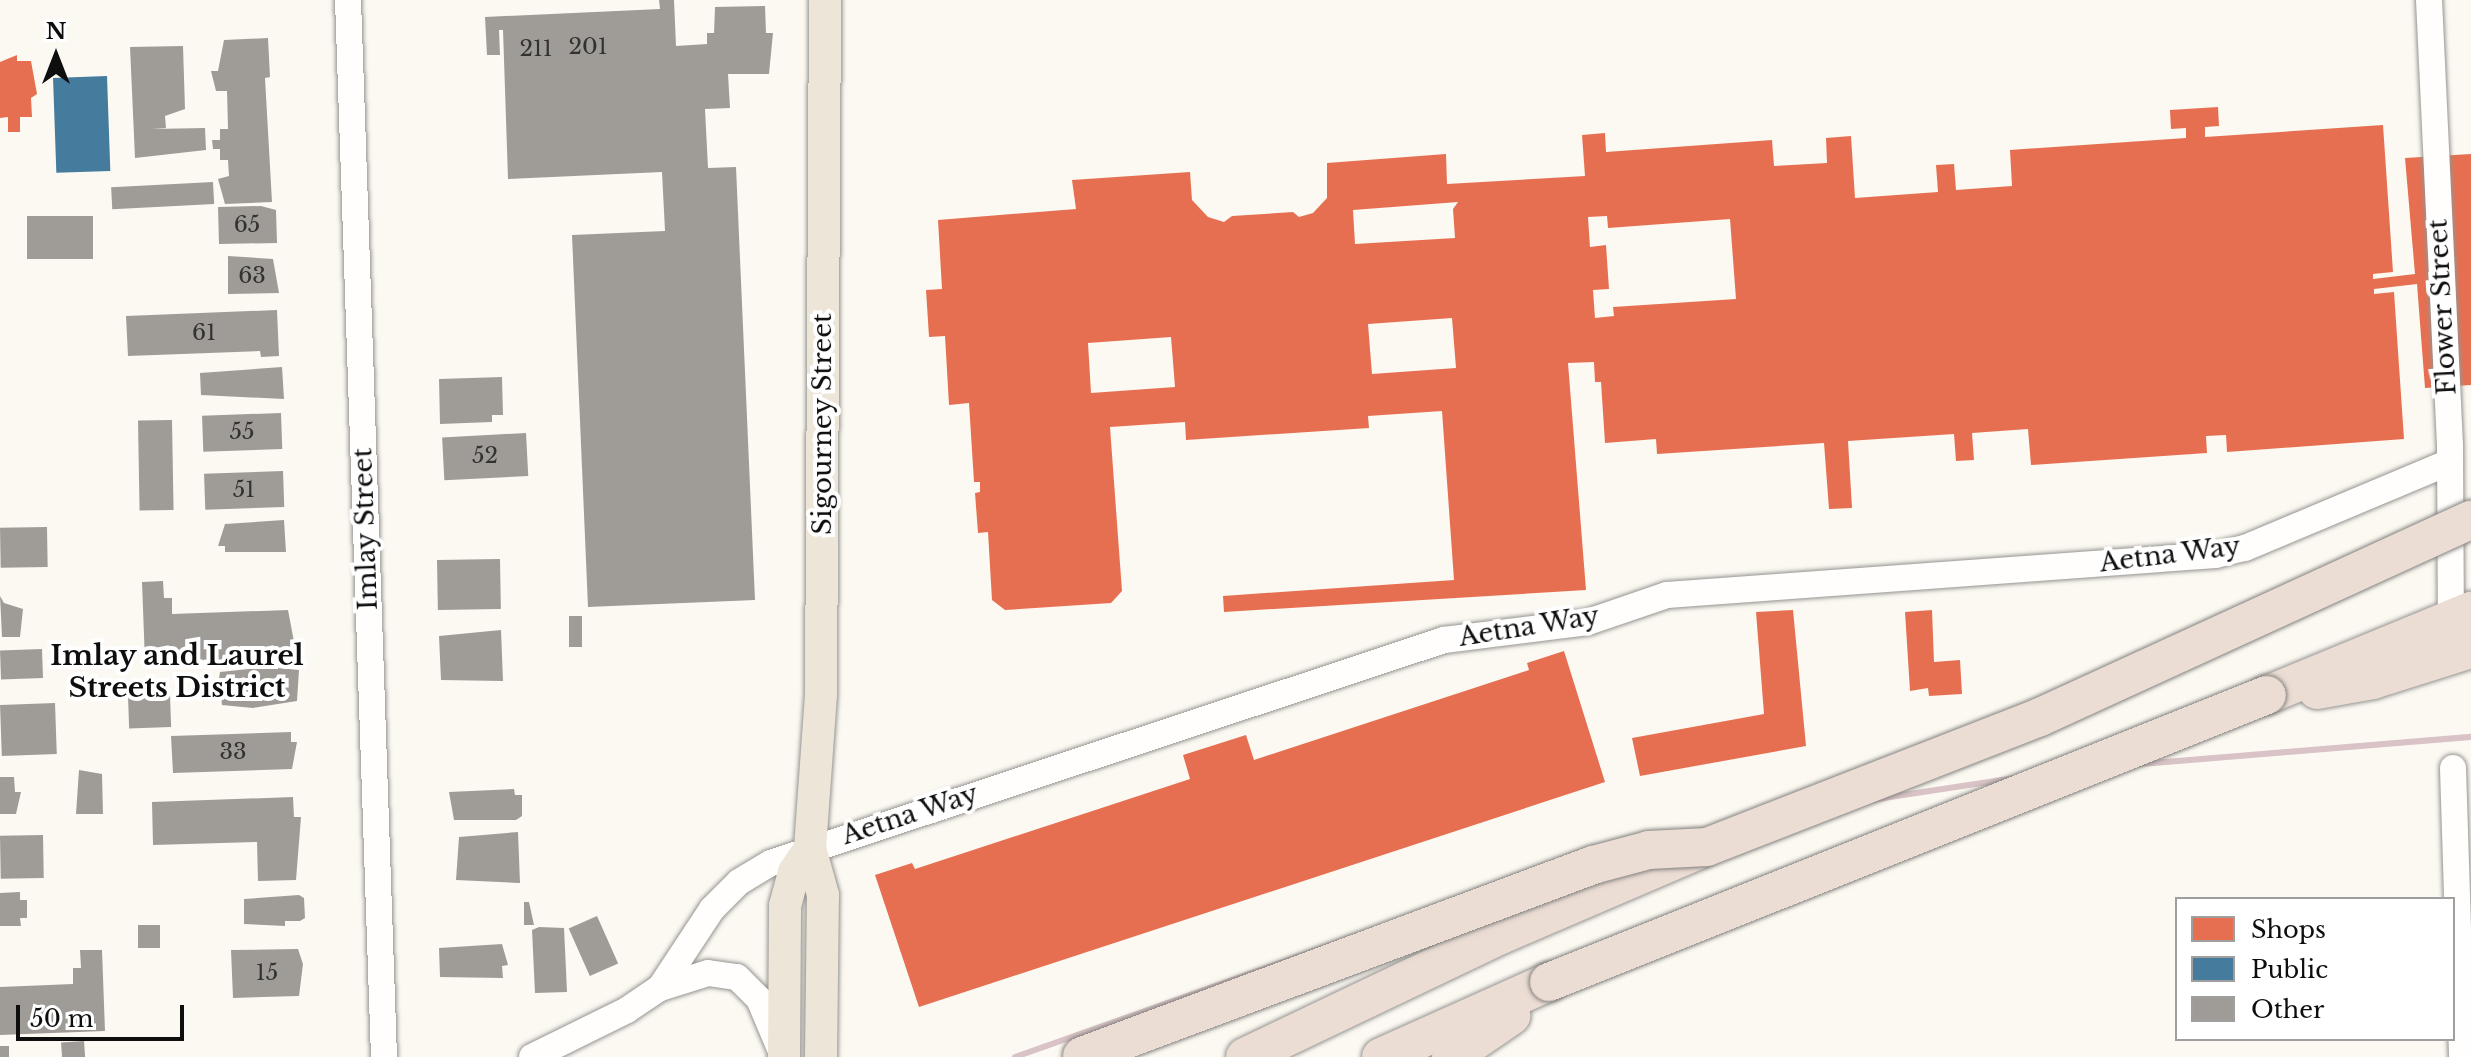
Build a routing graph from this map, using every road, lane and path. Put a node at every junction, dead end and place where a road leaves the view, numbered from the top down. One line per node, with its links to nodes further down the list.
1 (348, 0): 15 (street, Imlay Street)
2 (825, 0): 11 (main road, Sigourney Street)
3 (2429, 0): 4 (street, Flower Street)
4 (2450, 462): 6 (street, Flower Street); 11 (street, Aetna Way)
5 (2471, 520): 10 (highway, bridge)
6 (2461, 613): 8 (highway)
7 (2471, 649): 8 (highway)
8 (2267, 695): 12 (highway, bridge)
9 (2453, 768): 22 (street)
10 (1707, 847): 18 (highway, bridge); 19 (highway)
11 (810, 848): 13 (street, Aetna Way); 14 (main road, Sigourney Street); 17 (main road, Sigourney Street)
12 (1549, 982): 20 (highway); 21 (highway)
13 (660, 988): 14 (street); 16 (street)
14 (781, 1042)
15 (384, 1057)
16 (532, 1057)
17 (821, 1057)
18 (1079, 1057)
19 (1245, 1057)
20 (1381, 1057)
21 (1451, 1057)
22 (2462, 1057)

